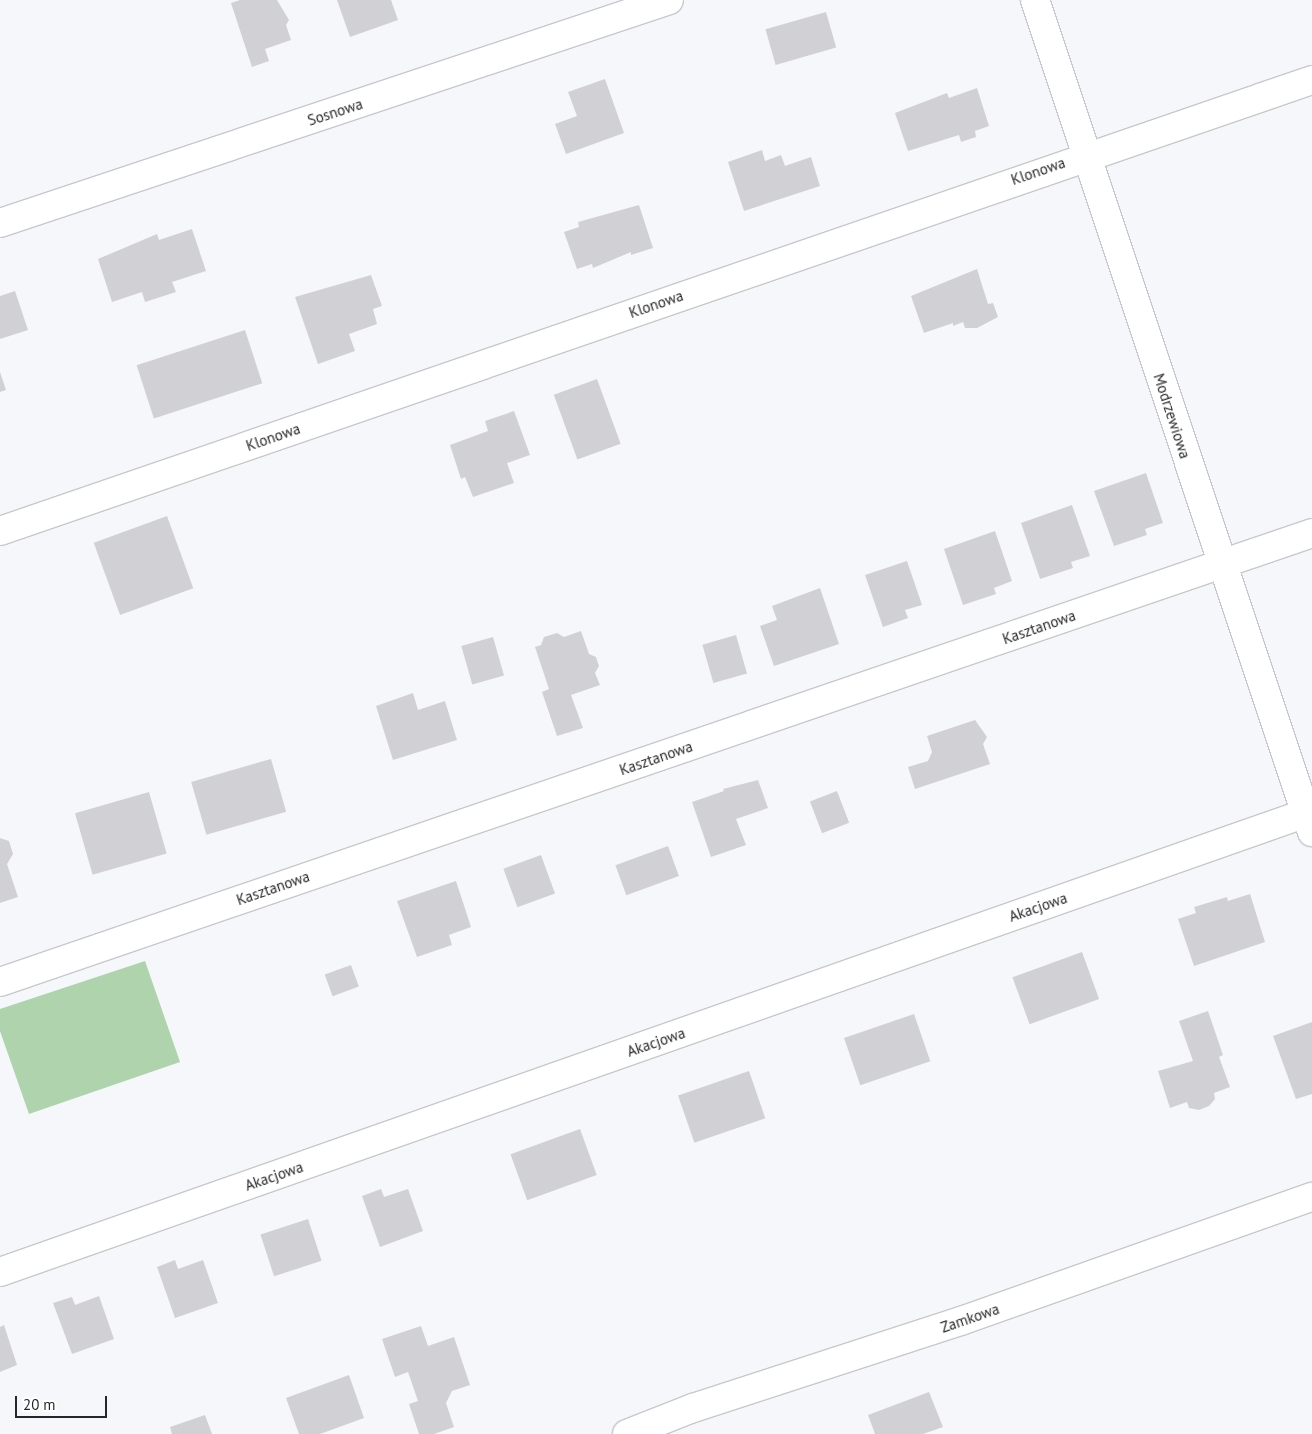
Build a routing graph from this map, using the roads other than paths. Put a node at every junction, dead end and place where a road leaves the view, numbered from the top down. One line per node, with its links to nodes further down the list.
1 (670, 0): 5 (street, Sosnowa)
2 (1035, 0): 4 (street, Modrzewiowa)
3 (1312, 80): 4 (street, Klonowa)
4 (1085, 155): 6 (street, Klonowa); 8 (street, Modrzewiowa)
5 (0, 223)
6 (0, 531)
7 (1312, 534): 8 (street, Kasztanowa)
8 (1221, 565): 9 (street, Modrzewiowa); 10 (street, Kasztanowa)
9 (1310, 819): 12 (street, Akacjowa)
10 (0, 982)
11 (1312, 1197): 13 (street, Zamkowa)
12 (0, 1272)
13 (627, 1434)

